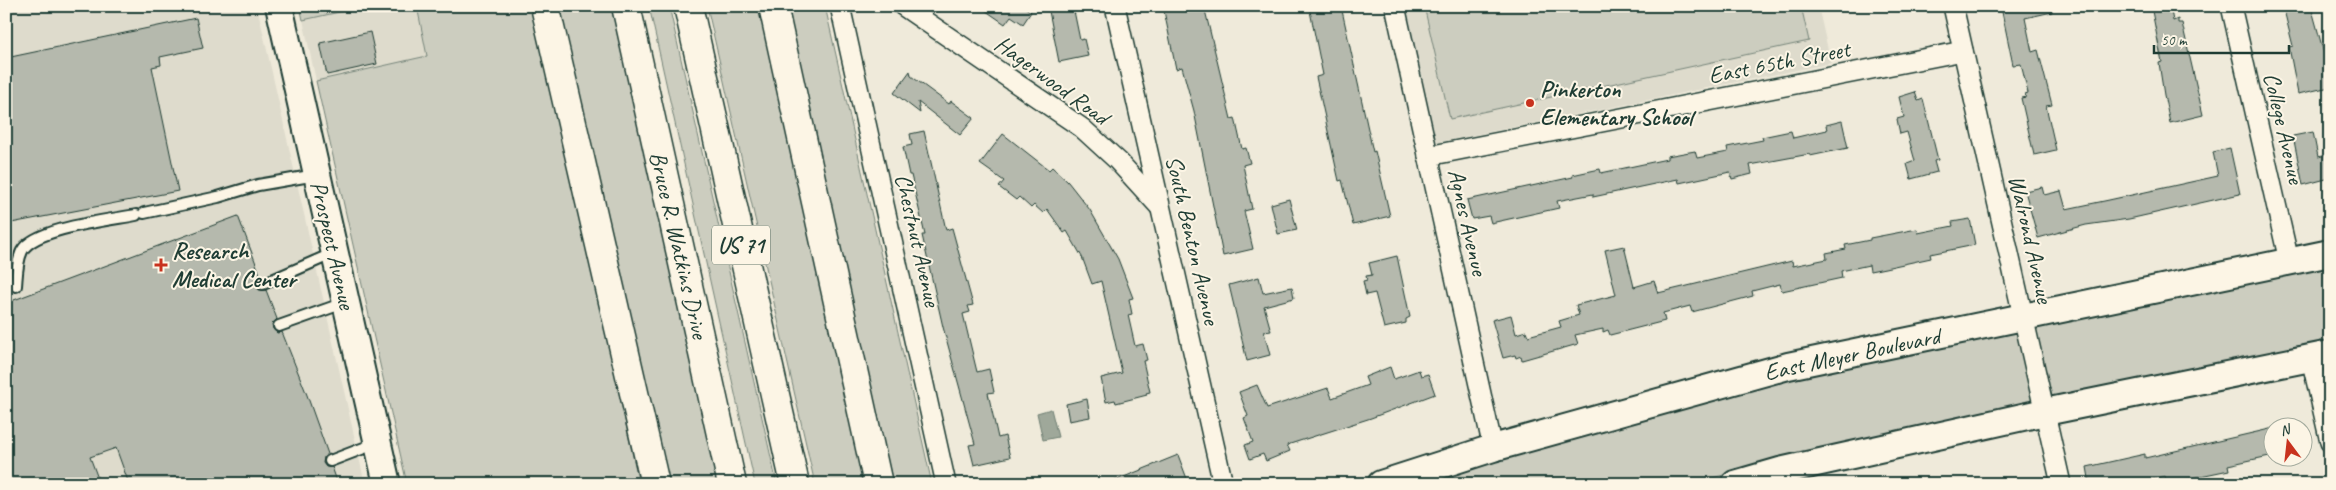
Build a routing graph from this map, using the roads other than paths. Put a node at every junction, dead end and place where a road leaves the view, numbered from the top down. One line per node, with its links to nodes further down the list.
1 (279, 6): 14 (main road, Prospect Avenue)
2 (545, 6): 32 (highway)
3 (626, 6): 33 (highway, Bruce R. Watkins Drive / US 71)
4 (688, 6): 34 (highway, US 71)
5 (773, 6): 35 (highway)
6 (840, 6): 36 (street, Chestnut Avenue)
7 (903, 6): 15 (street, Hagerwood Road)
8 (1115, 6): 15 (street, South Benton Avenue)
9 (1394, 6): 13 (street, Agnes Avenue)
10 (1953, 6): 12 (street, Walrond Avenue)
11 (2231, 6): 18 (street, College Avenue)
12 (1963, 51): 13 (street, East 65th Street); 22 (street, Walrond Avenue)
13 (1428, 156): 28 (street, Agnes Avenue)
14 (318, 175): 16 (main road, Prospect Avenue); 20 (lane)
15 (1161, 207): 37 (street, South Benton Avenue)
16 (335, 253): 19 (lane); 21 (main road, Prospect Avenue)
17 (2330, 253): 18 (main road, East Meyer Boulevard)
18 (2289, 261): 22 (main road, East Meyer Boulevard)
19 (263, 284)
20 (16, 286)
21 (346, 302): 23 (lane); 26 (main road, Prospect Avenue)
22 (2024, 318): 25 (street, Walrond Avenue); 28 (main road, East Meyer Boulevard)
23 (279, 326)
24 (2320, 356): 25 (main road); 27 (street)
25 (2045, 412): 30 (main road); 40 (street, Walrond Avenue)
26 (378, 442): 29 (lane); 31 (main road, Prospect Avenue)
27 (2330, 442)
28 (1494, 448): 38 (main road, East Meyer Boulevard)
29 (330, 461)
30 (1781, 477): 39 (main road)
31 (387, 484)
32 (654, 484)
33 (732, 484)
34 (795, 484)
35 (878, 484)
36 (946, 484)
37 (1223, 484)
38 (1381, 484)
39 (1735, 484)
40 (2062, 484)

